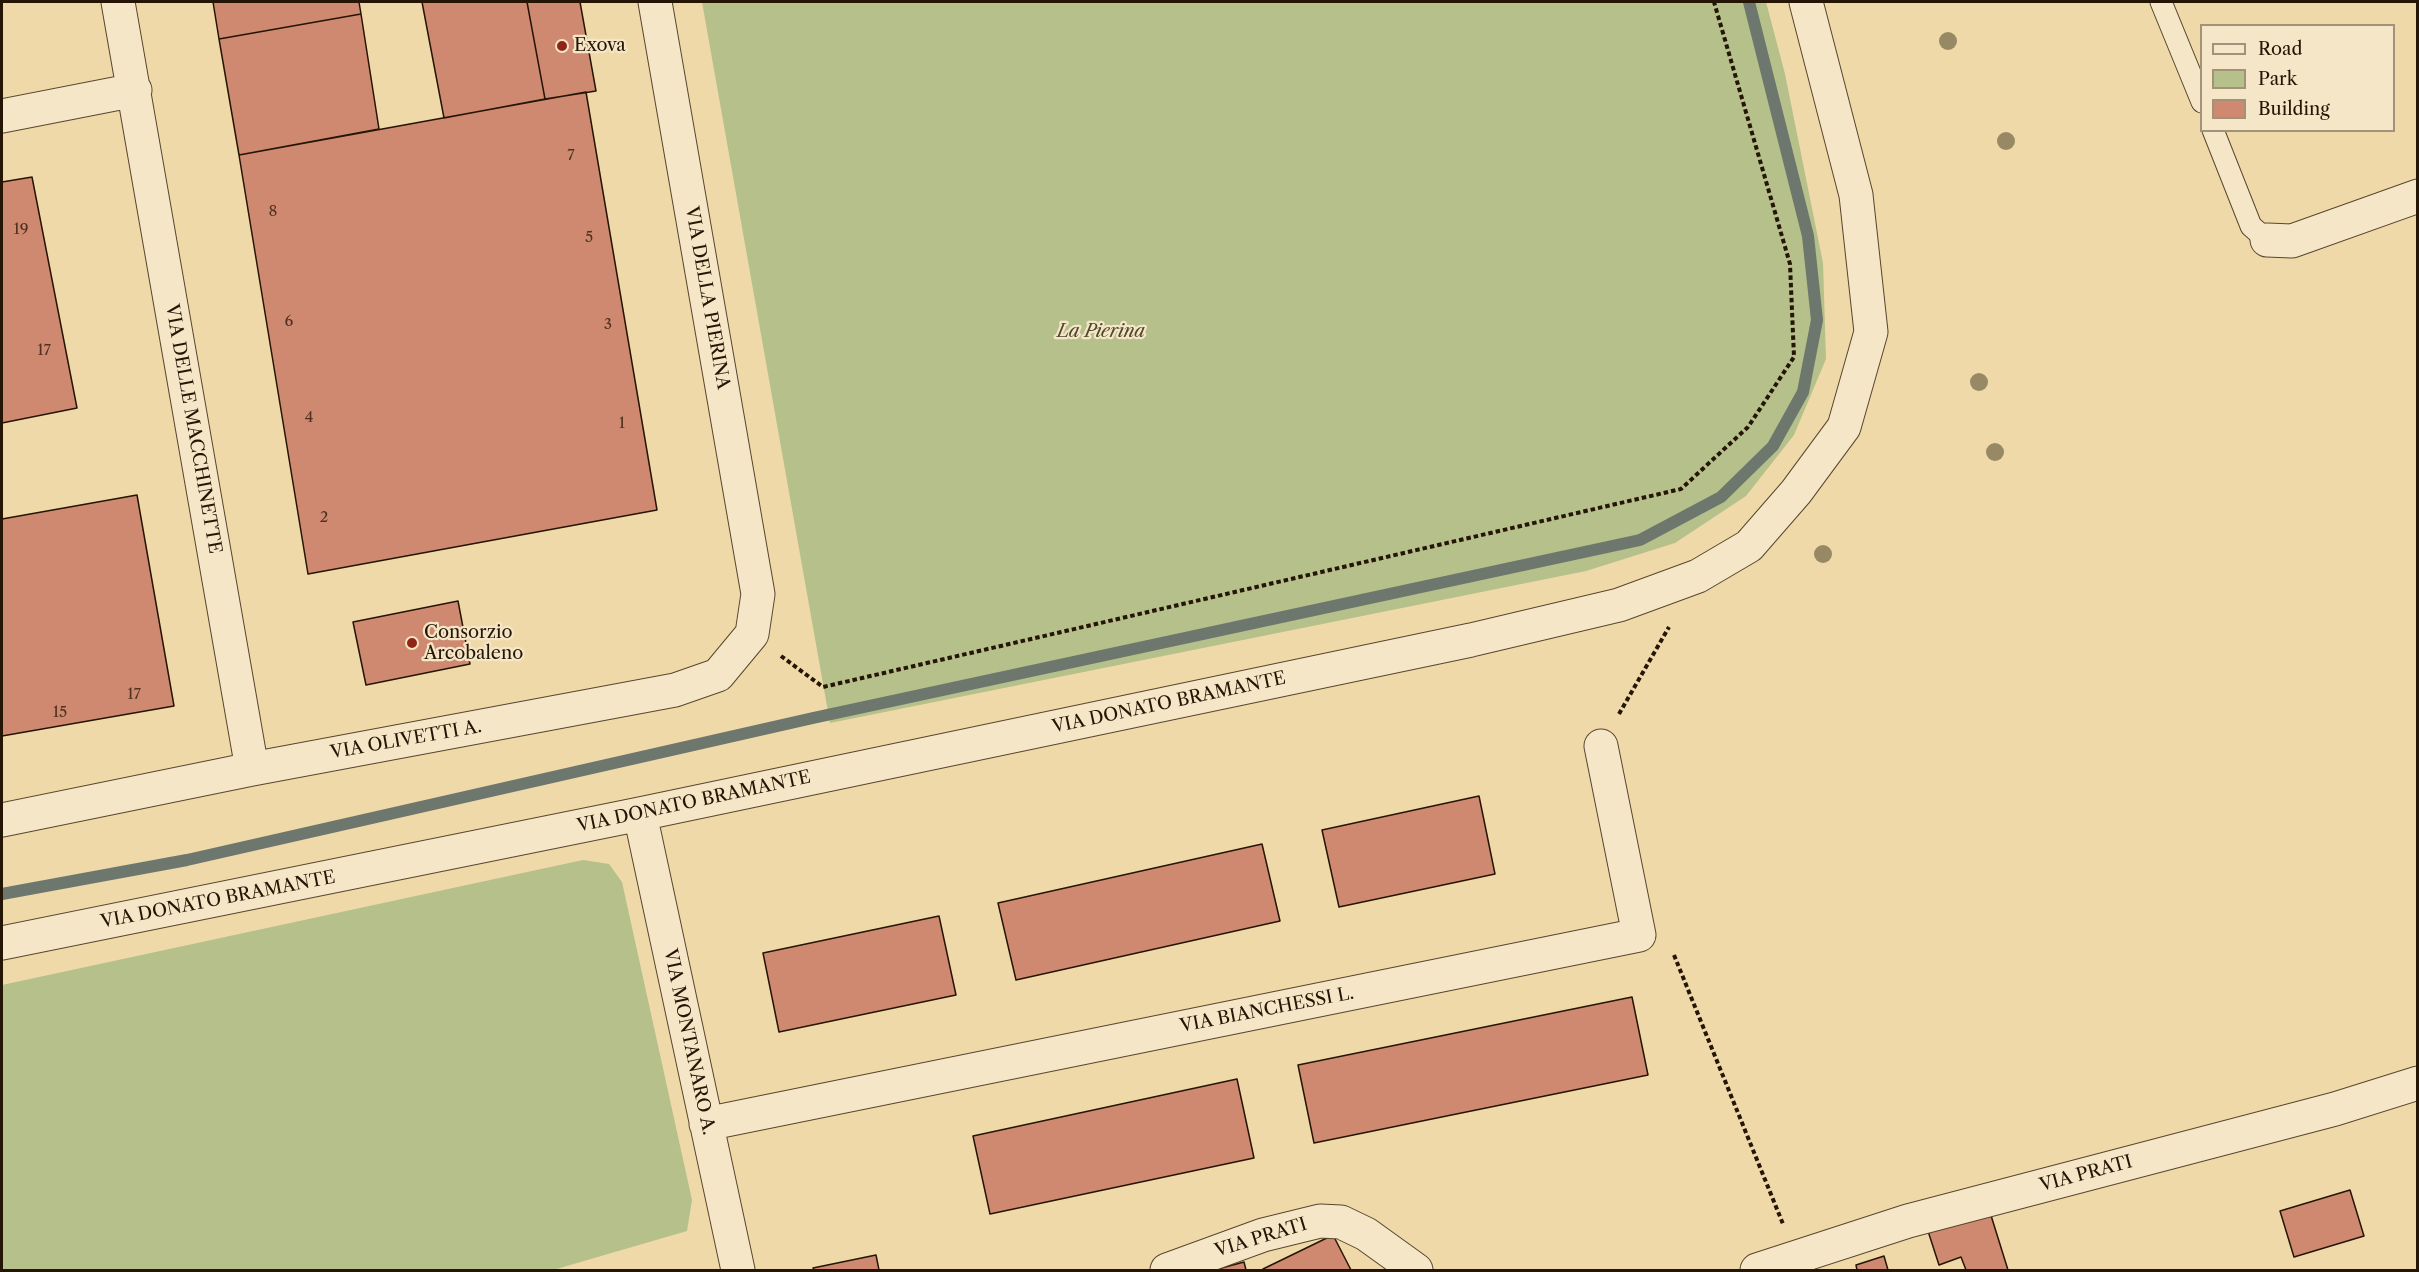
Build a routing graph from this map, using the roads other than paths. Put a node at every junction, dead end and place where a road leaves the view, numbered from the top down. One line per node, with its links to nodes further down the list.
1 (118, 2): 5 (street, VIA DELLE MACCHINETTE)
2 (656, 2): 11 (street, VIA DELLA PIERINA)
3 (1806, 2): 14 (street, VIA DONATO BRAMANTE)
4 (2161, 2): 6 (lane)
5 (135, 90): 7 (street); 13 (street, VIA DELLE MACCHINETTE)
6 (2200, 97)
7 (2, 116)
8 (2214, 132): 10 (lane)
9 (2418, 196): 10 (street)
10 (2267, 240)
11 (752, 634): 13 (street, VIA OLIVETTI A.)
12 (1601, 746): 18 (street, VIA BIANCHESSI L.)
13 (252, 768): 15 (street, VIA OLIVETTI A.)
14 (640, 814): 16 (street, VIA DONATO BRAMANTE); 18 (street, VIA MONTANARO A.)
15 (2, 820)
16 (2, 943)
17 (2418, 1083): 22 (street, VIA PRATI)
18 (706, 1124): 19 (street, VIA MONTANARO A.)
19 (738, 1270)
20 (1167, 1270): 21 (street, VIA PRATI)
21 (1416, 1270)
22 (1757, 1270)

